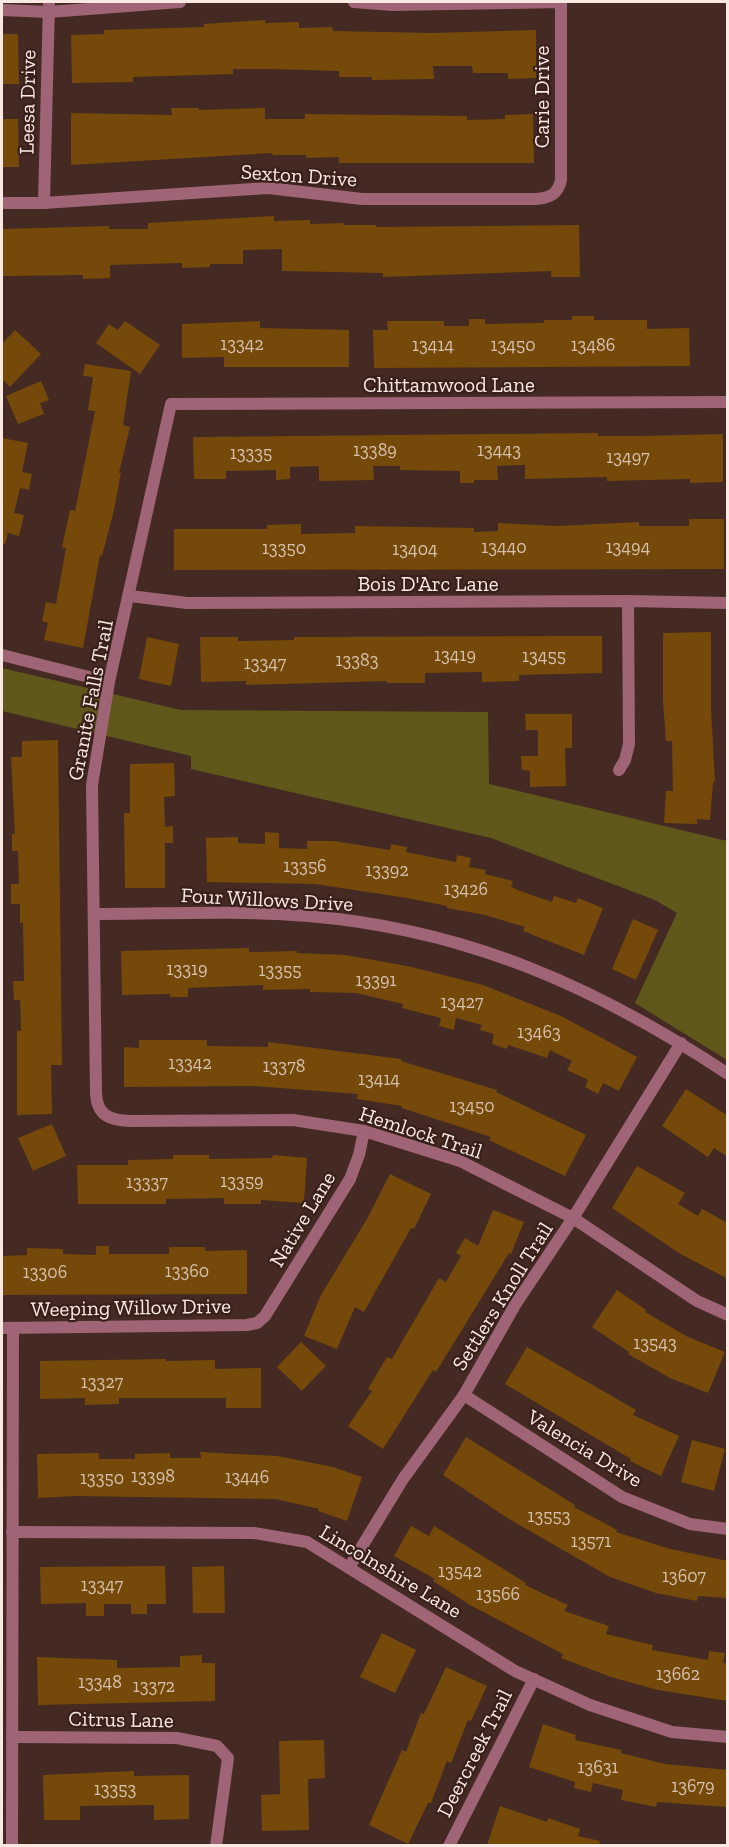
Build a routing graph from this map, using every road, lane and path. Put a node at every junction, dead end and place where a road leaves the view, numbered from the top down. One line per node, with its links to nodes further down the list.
1 (180, 2): 4 (street)
2 (354, 2): 3 (street)
3 (561, 2): 6 (street, Carie Drive)
4 (49, 7): 5 (street); 8 (street, Leesa Drive)
5 (2, 10)
6 (556, 192): 8 (street, Sexton Drive)
7 (2, 203): 8 (street, Sexton Drive)
8 (44, 203)
9 (728, 402): 10 (street, Chittamwood Lane)
10 (171, 404): 11 (street, Granite Falls Trail)
11 (129, 596): 12 (street, Bois D'Arc Lane); 15 (street, Granite Falls Trail)
12 (628, 601): 13 (street, Bois D'Arc Lane); 16 (street)
13 (728, 603)
14 (2, 655): 15 (street)
15 (109, 682): 17 (street, Granite Falls Trail)
16 (619, 770)
17 (94, 914): 18 (street, Four Willows Drive); 20 (street, Granite Falls Trail)
18 (681, 1043): 19 (street, Four Willows Drive); 22 (street, Settlers Knoll Trail)
19 (728, 1074)
20 (102, 1114): 21 (street, Hemlock Trail)
21 (364, 1131): 22 (street, Hemlock Trail); 24 (street, Native Lane)
22 (573, 1218): 23 (street, Hemlock Trail); 26 (street, Settlers Knoll Trail)
23 (728, 1315)
24 (259, 1321): 25 (street, Weeping Willow Drive)
25 (7, 1328): 28 (street)
26 (464, 1395): 27 (street, Valencia Drive); 29 (street, Settlers Knoll Trail)
27 (728, 1529)
28 (12, 1532): 29 (street, Lincolnshire Lane); 31 (street)
29 (350, 1566): 30 (street, Lincolnshire Lane)
30 (534, 1679): 32 (street, Lincolnshire Lane); 35 (street, Deercreek Trail)
31 (12, 1737): 33 (street); 34 (street, Citrus Lane)
32 (728, 1737)
33 (12, 1845)
34 (216, 1845)
35 (448, 1845)

